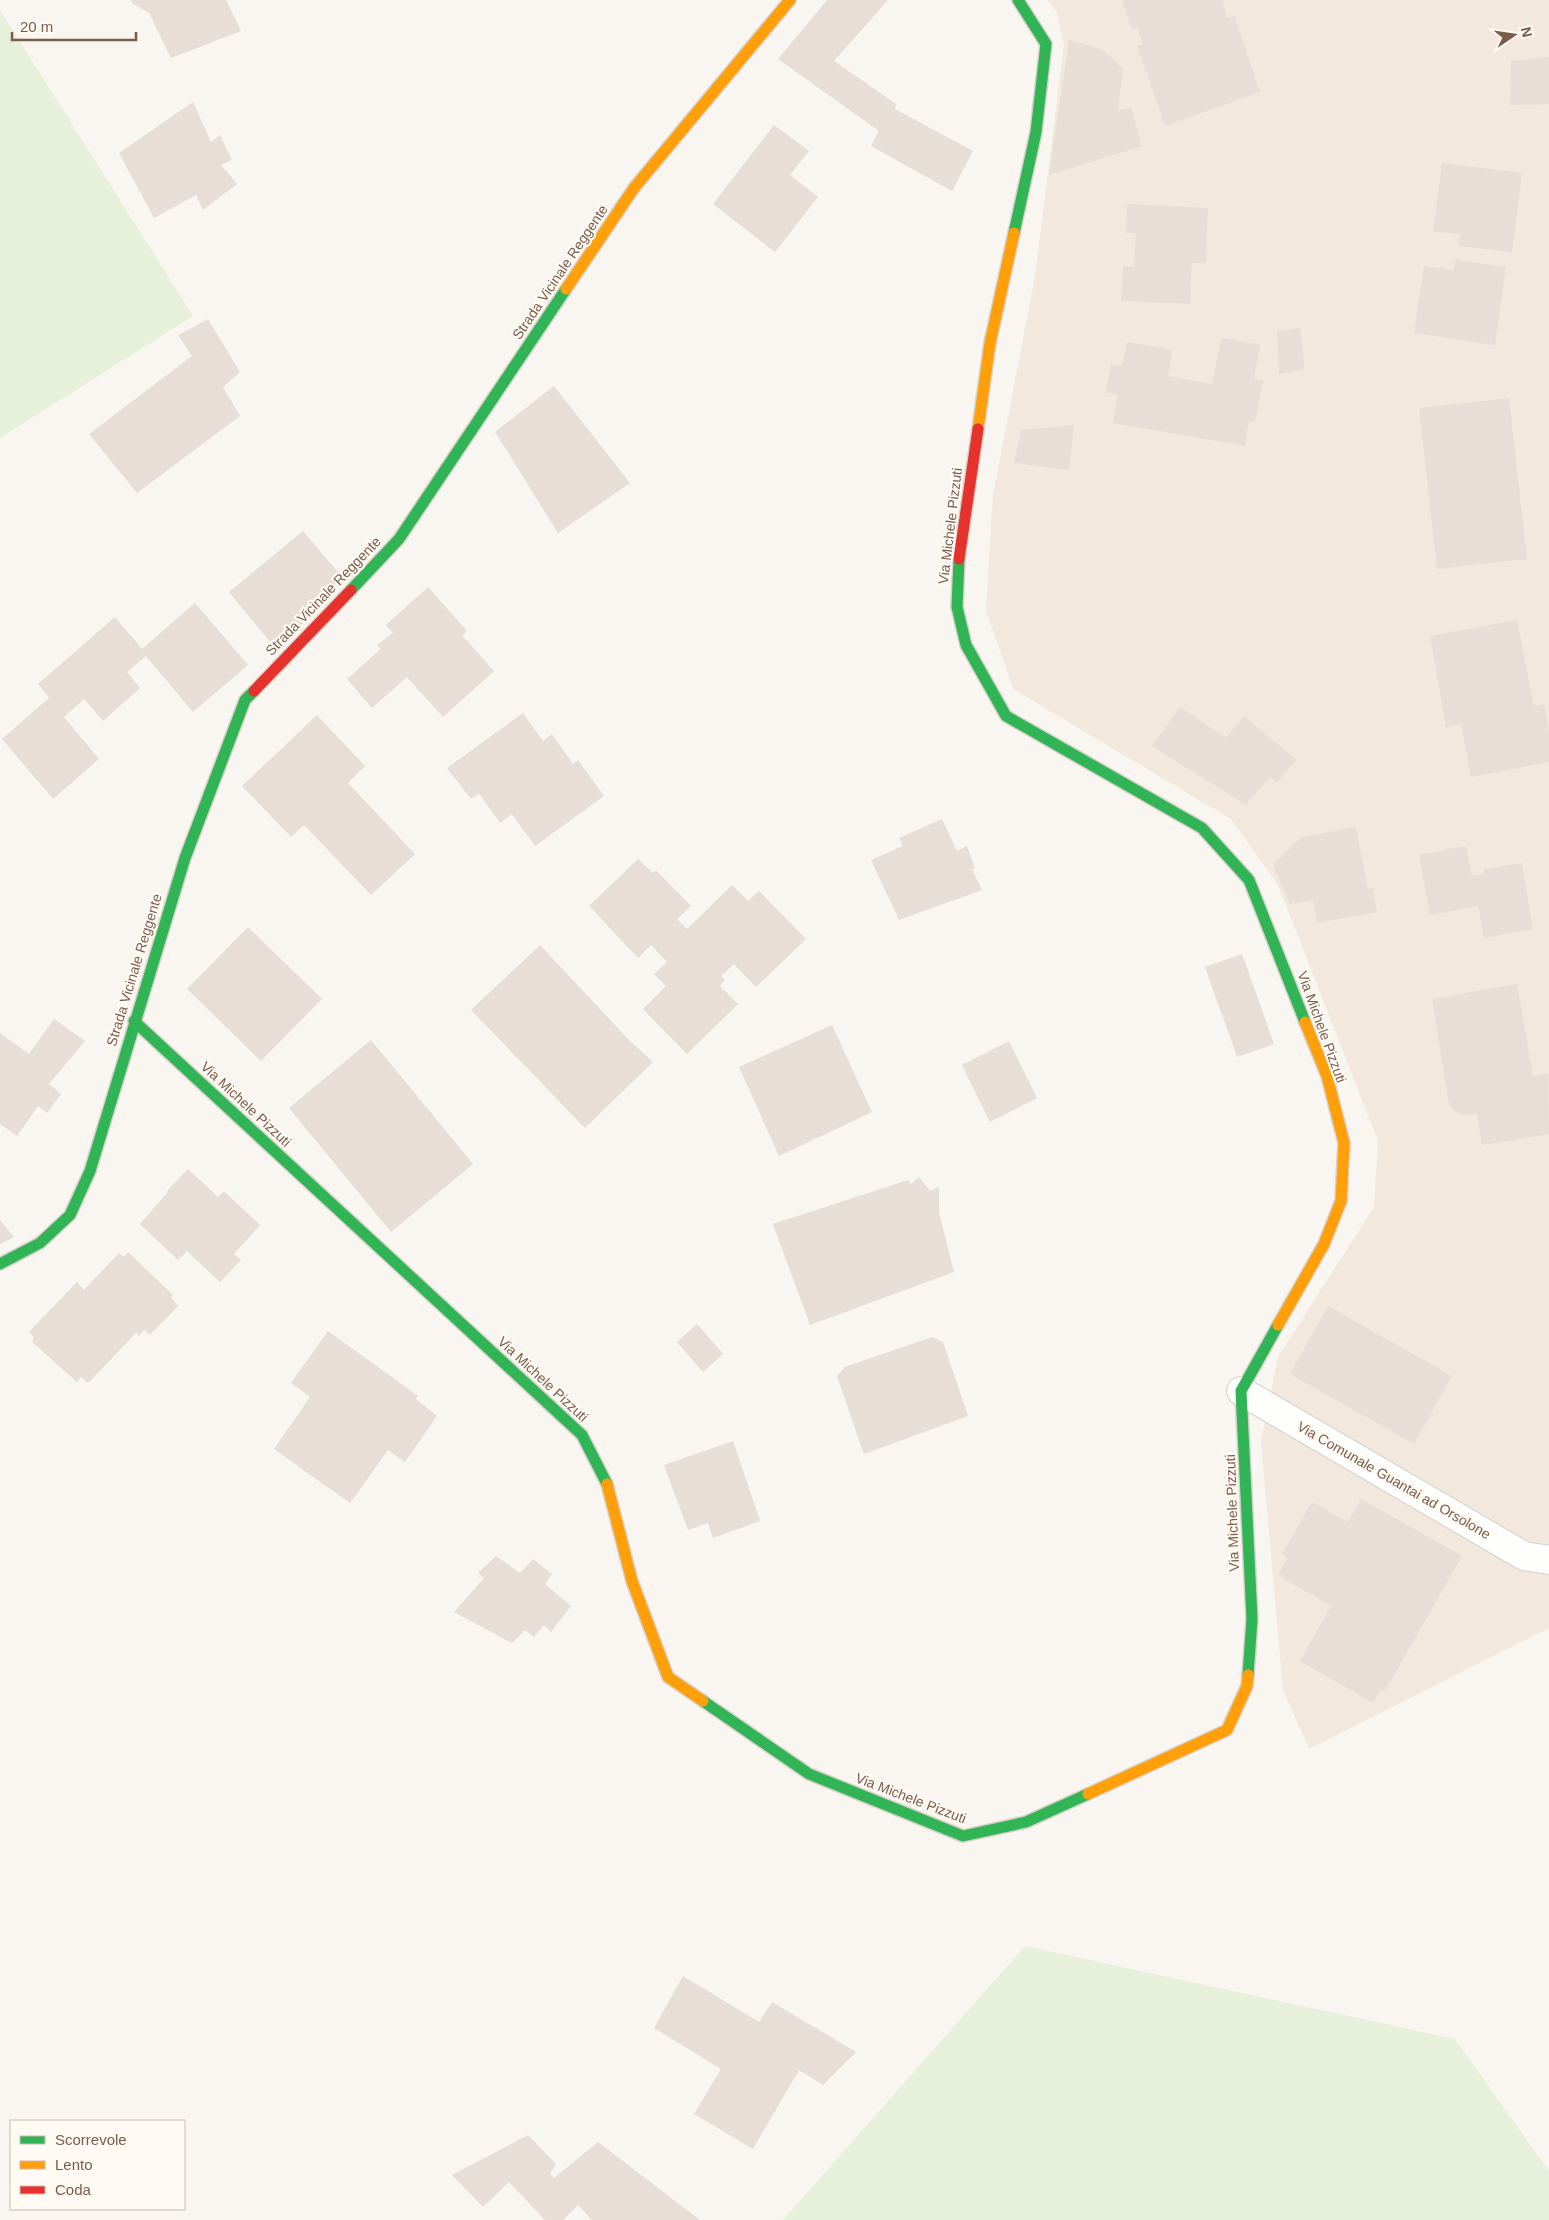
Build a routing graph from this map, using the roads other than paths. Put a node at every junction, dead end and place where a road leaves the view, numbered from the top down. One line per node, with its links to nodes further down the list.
1 (790, 0): 3 (street, Strada Vicinale Reggente)
2 (1018, 0): 5 (street, Via Michele Pizzuti)
3 (134, 1021): 4 (street, Strada Vicinale Reggente); 5 (street, Via Michele Pizzuti)
4 (0, 1264)
5 (1242, 1391): 6 (street, Via Comunale Guantai ad Orsolone)
6 (1549, 1560)

